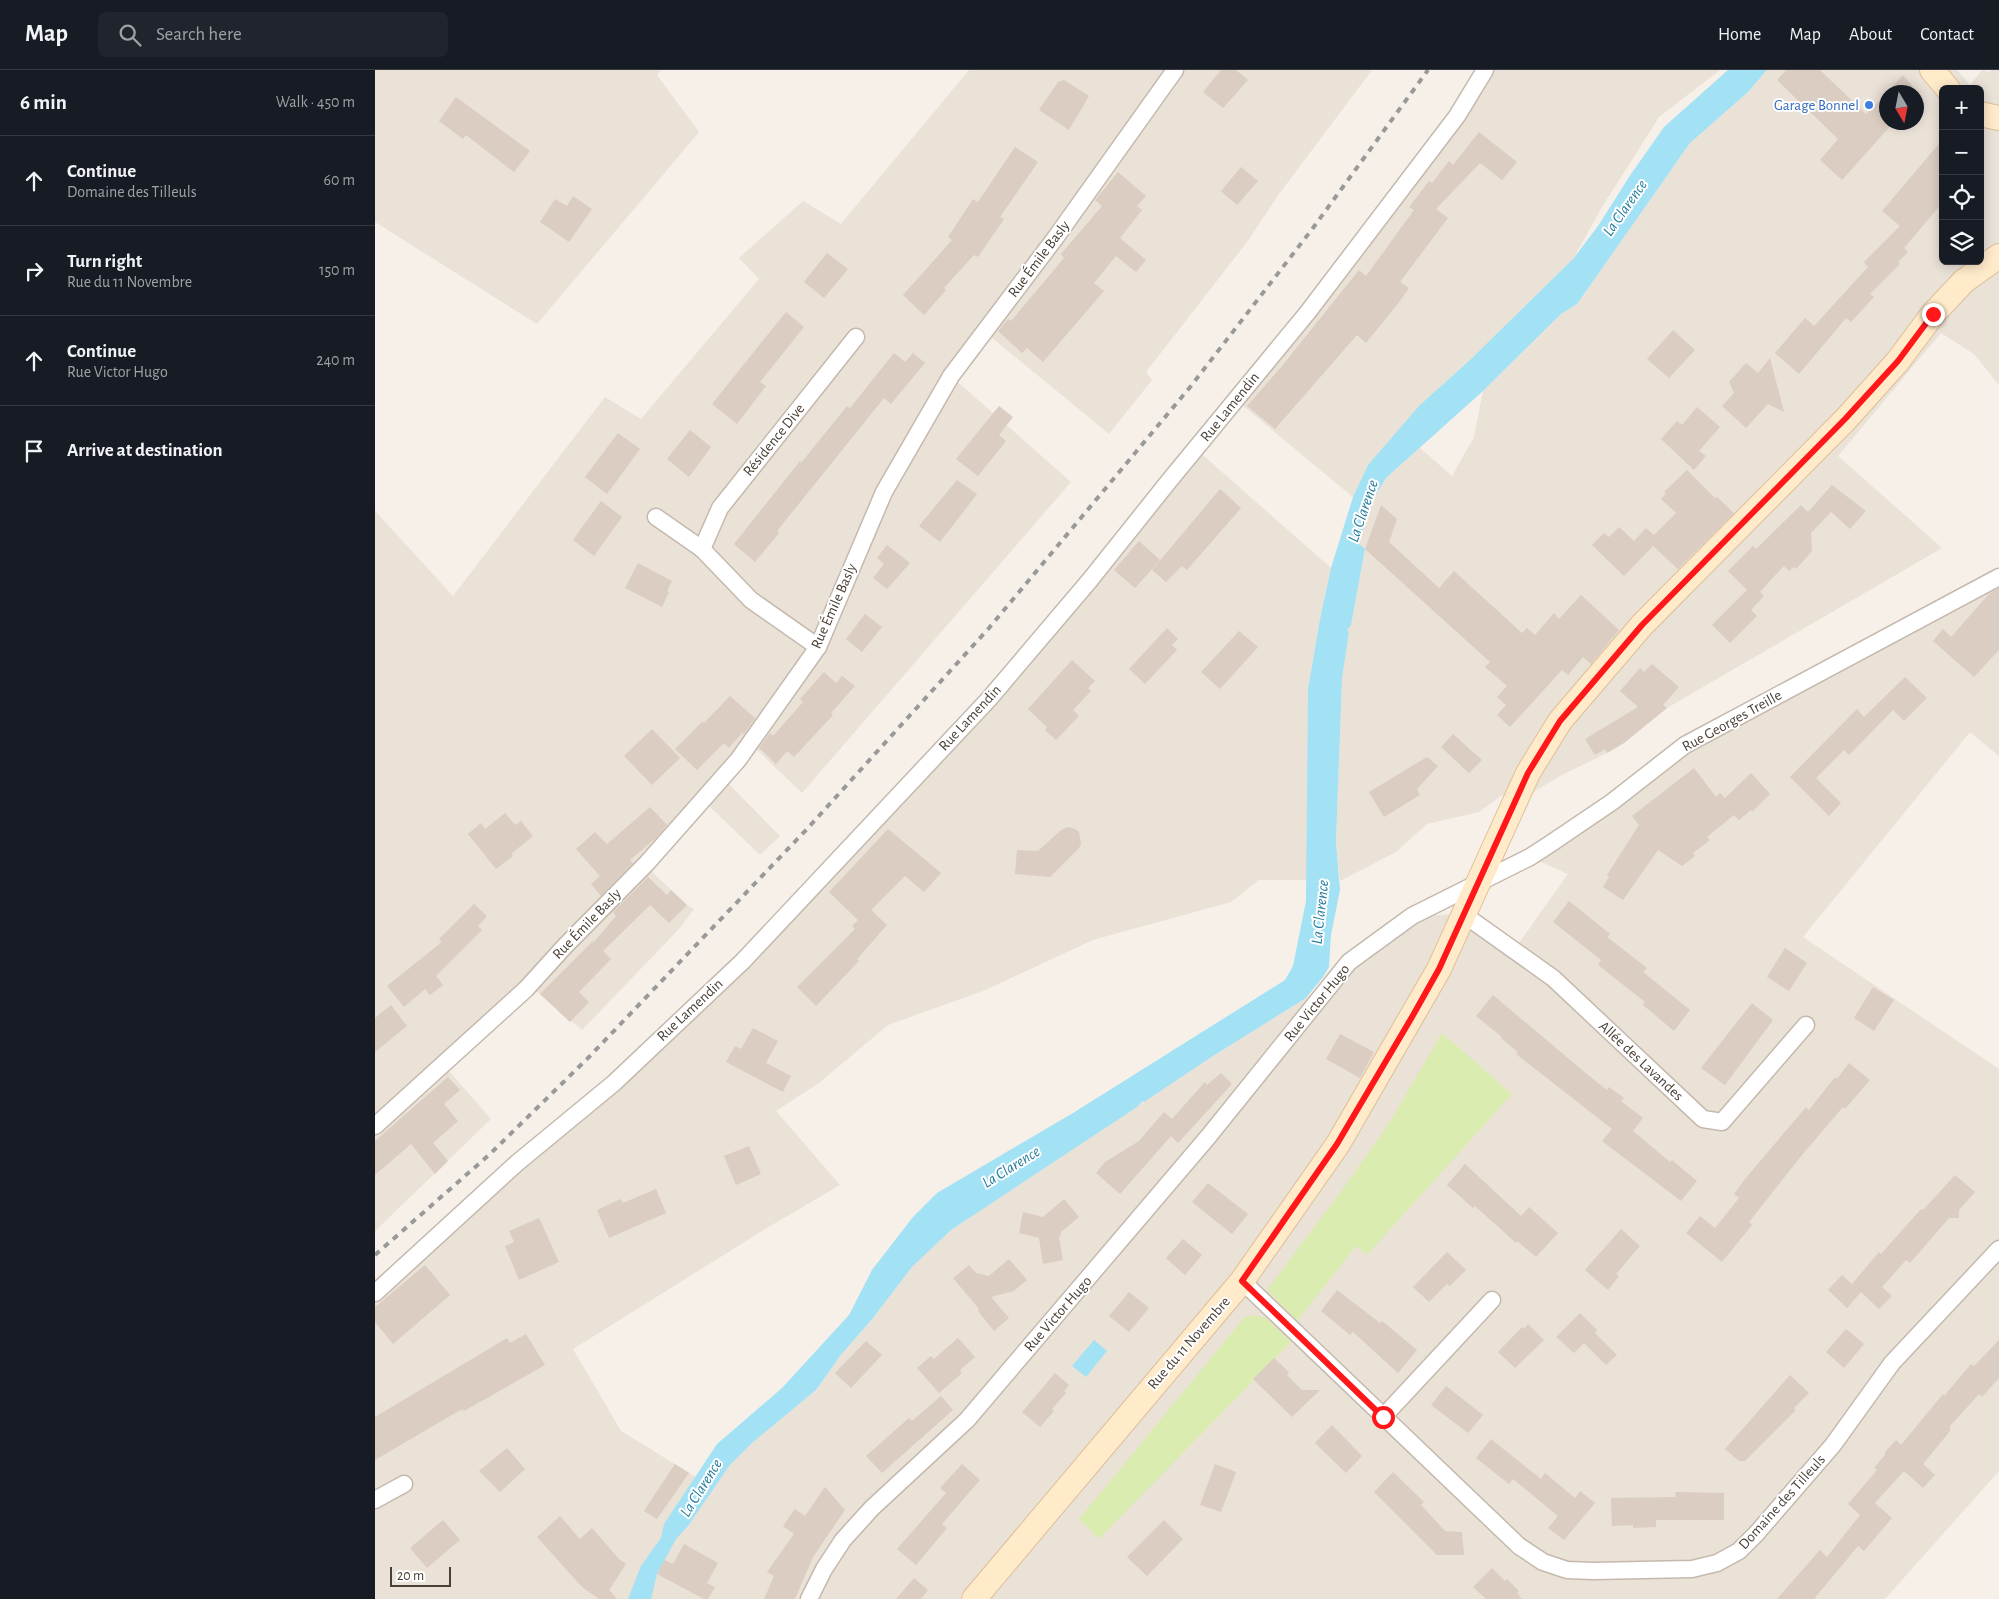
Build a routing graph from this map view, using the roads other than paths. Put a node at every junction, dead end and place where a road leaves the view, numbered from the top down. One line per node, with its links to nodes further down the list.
1 (1175, 70): 10 (street, Rue Émile Basly)
2 (1485, 70): 17 (street, Rue Lamendin)
3 (1932, 70): 4 (main road)
4 (1945, 85)
5 (1999, 256): 11 (main road)
6 (856, 337): 8 (street, Résidence Dive)
7 (656, 517): 8 (street)
8 (702, 549): 10 (street)
9 (1999, 577): 11 (street, Rue Georges Treille)
10 (818, 646): 14 (street, Rue Émile Basly)
11 (1477, 883): 12 (main road, Rue du 11 Novembre); 22 (street, Rue Victor Hugo)
12 (1463, 914): 13 (street, Allée des Lavandes); 16 (main road, Rue du 11 Novembre)
13 (1806, 1025)
14 (375, 1126)
15 (1999, 1249): 19 (street, Domaine des Tilleuls)
16 (1242, 1281): 19 (street, Domaine des Tilleuls); 23 (main road, Rue du 11 Novembre)
17 (375, 1293)
18 (1492, 1300): 19 (street)
19 (1383, 1417)
20 (404, 1484): 21 (street)
21 (375, 1500)
22 (809, 1599)
23 (974, 1599)

